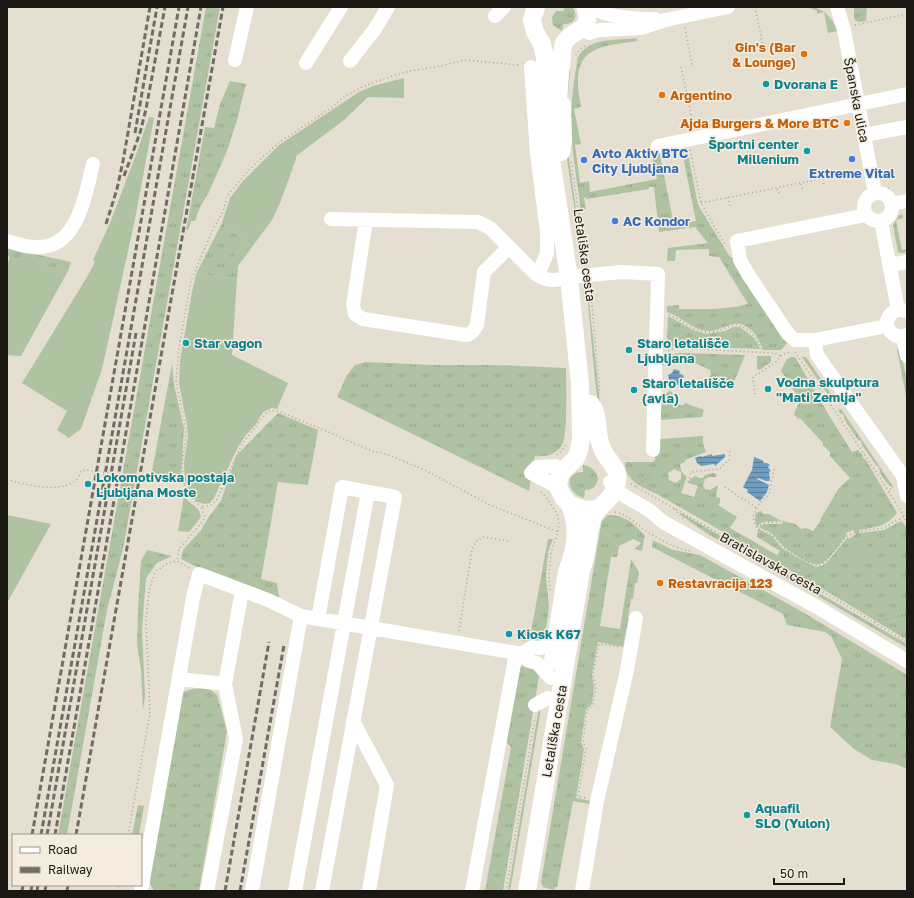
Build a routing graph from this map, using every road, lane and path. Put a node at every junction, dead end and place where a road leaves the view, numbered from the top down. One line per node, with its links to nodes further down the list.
1 (247, 7): 15 (street)
2 (341, 7): 17 (street)
3 (388, 7): 16 (street)
4 (536, 7): 23 (main road, Letališka cesta)
5 (545, 7): 13 (main road, Letališka cesta)
6 (728, 7): 10 (street)
7 (755, 7): 14 (path)
8 (837, 7): 22 (street, Španska ulica)
9 (907, 14): 12 (path)
10 (683, 16): 11 (street); 18 (path)
11 (665, 20): 13 (street); 13 (street)
12 (853, 25)
13 (581, 28): 23 (main road, Letališka cesta); 28 (main road, Letališka cesta)
14 (764, 51)
15 (235, 60)
16 (350, 61)
17 (306, 63)
18 (692, 65)
19 (532, 67): 53 (street); 73 (path)
20 (681, 67): 26 (path)
21 (907, 94): 22 (street)
22 (858, 104): 25 (street, Španska ulica); 26 (street)
23 (548, 117): 54 (main road, Letališka cesta)
24 (907, 127): 25 (street)
25 (864, 136): 38 (street, Španska ulica)
26 (692, 139): 27 (street)
27 (658, 146)
28 (566, 154): 54 (main road, Letališka cesta); 54 (path, Letališka cesta)
29 (93, 164): 49 (street)
30 (864, 170): 31 (path)
31 (845, 174): 32 (path); 33 (path)
32 (823, 178): 34 (path); 35 (path)
33 (846, 182)
34 (801, 183): 36 (path); 37 (path)
35 (824, 186)
36 (777, 188): 39 (path); 40 (path)
37 (803, 192)
38 (875, 193): 43 (street); 45 (street)
39 (781, 196)
40 (728, 197): 42 (path); 44 (path)
41 (907, 201): 43 (street)
42 (701, 203)
43 (892, 204): 48 (street)
44 (730, 206)
45 (866, 215): 48 (street); 59 (street)
46 (331, 219): 47 (street)
47 (366, 220): 50 (street); 50 (street)
48 (881, 221): 52 (street)
49 (7, 241)
50 (509, 247): 53 (street)
51 (907, 262): 52 (street)
52 (889, 265): 55 (street)
53 (538, 275): 54 (street)
54 (579, 277): 56 (street); 65 (path, Letališka cesta); 65 (main road, Letališka cesta); 69 (main road, Letališka cesta)
55 (902, 310): 57 (street)
56 (657, 314): 60 (street); 61 (path)
57 (887, 326): 58 (street); 59 (street)
58 (905, 336): 63 (street)
59 (815, 340): 77 (street)
60 (657, 352): 61 (path); 67 (street)
61 (762, 352): 62 (path)
62 (781, 356): 64 (path); 83 (path)
63 (907, 356)
64 (755, 394)
65 (596, 402): 69 (main road, Letališka cesta); 72 (main road, Letališka cesta)
66 (730, 449): 71 (path)
67 (653, 450): 74 (path)
68 (774, 469): 81 (path)
69 (562, 473): 69 (street); 72 (main road, Letališka cesta); 78 (main road, Letališka cesta); 90 (main road, Letališka cesta); 92 (path)
70 (7, 480): 73 (path)
71 (688, 482)
72 (621, 483): 74 (path, Bratislavska cesta); 80 (main road, Letališka cesta); 85 (street, Bratislavska cesta)
73 (184, 484): 79 (path)
74 (636, 487): 97 (path, Bratislavska cesta)
75 (725, 487): 81 (path)
76 (368, 492): 96 (street); 98 (street); 99 (street)
77 (907, 496)
78 (570, 505): 80 (main road); 90 (main road, Letališka cesta)
79 (201, 507)
80 (597, 508): 85 (street, Bratislavska cesta); 90 (main road, Letališka cesta)
81 (757, 508): 87 (path)
82 (907, 515): 83 (path)
83 (904, 516): 86 (path); 87 (path)
84 (782, 520): 87 (path)
85 (663, 522): 105 (street, Bratislavska cesta)
86 (907, 524)
87 (757, 527)
88 (508, 541): 101 (path)
89 (177, 561): 112 (path)
90 (574, 571): 100 (main road, Letališka cesta); 122 (main road, Letališka cesta)
91 (242, 591): 94 (street); 107 (street); 108 (street)
92 (550, 595)
93 (907, 614): 97 (path)
94 (301, 616): 96 (street); 115 (street)
95 (636, 618): 111 (street)
96 (318, 619): 98 (street)
97 (874, 622): 102 (path, Bratislavska cesta)
98 (343, 624): 99 (street); 116 (street)
99 (370, 627): 101 (street); 110 (street)
100 (556, 641): 104 (street); 106 (main road, Letališka cesta)
101 (458, 642): 104 (street)
102 (907, 642)
103 (624, 648): 111 (path)
104 (519, 653): 106 (street); 119 (street)
105 (907, 661)
106 (551, 678): 109 (main road, Letališka cesta)
107 (178, 679): 108 (street); 113 (street)
108 (225, 684): 114 (street)
109 (539, 706): 120 (path, Letališka cesta); 121 (main road, Letališka cesta)
110 (354, 721): 117 (street); 118 (street)
111 (597, 801): 123 (street)
112 (128, 834)
113 (142, 891)
114 (207, 891)
115 (252, 891)
116 (296, 891)
117 (322, 891)
118 (369, 891)
119 (472, 891)
120 (506, 891)
121 (515, 891)
122 (527, 891)
123 (582, 891)

